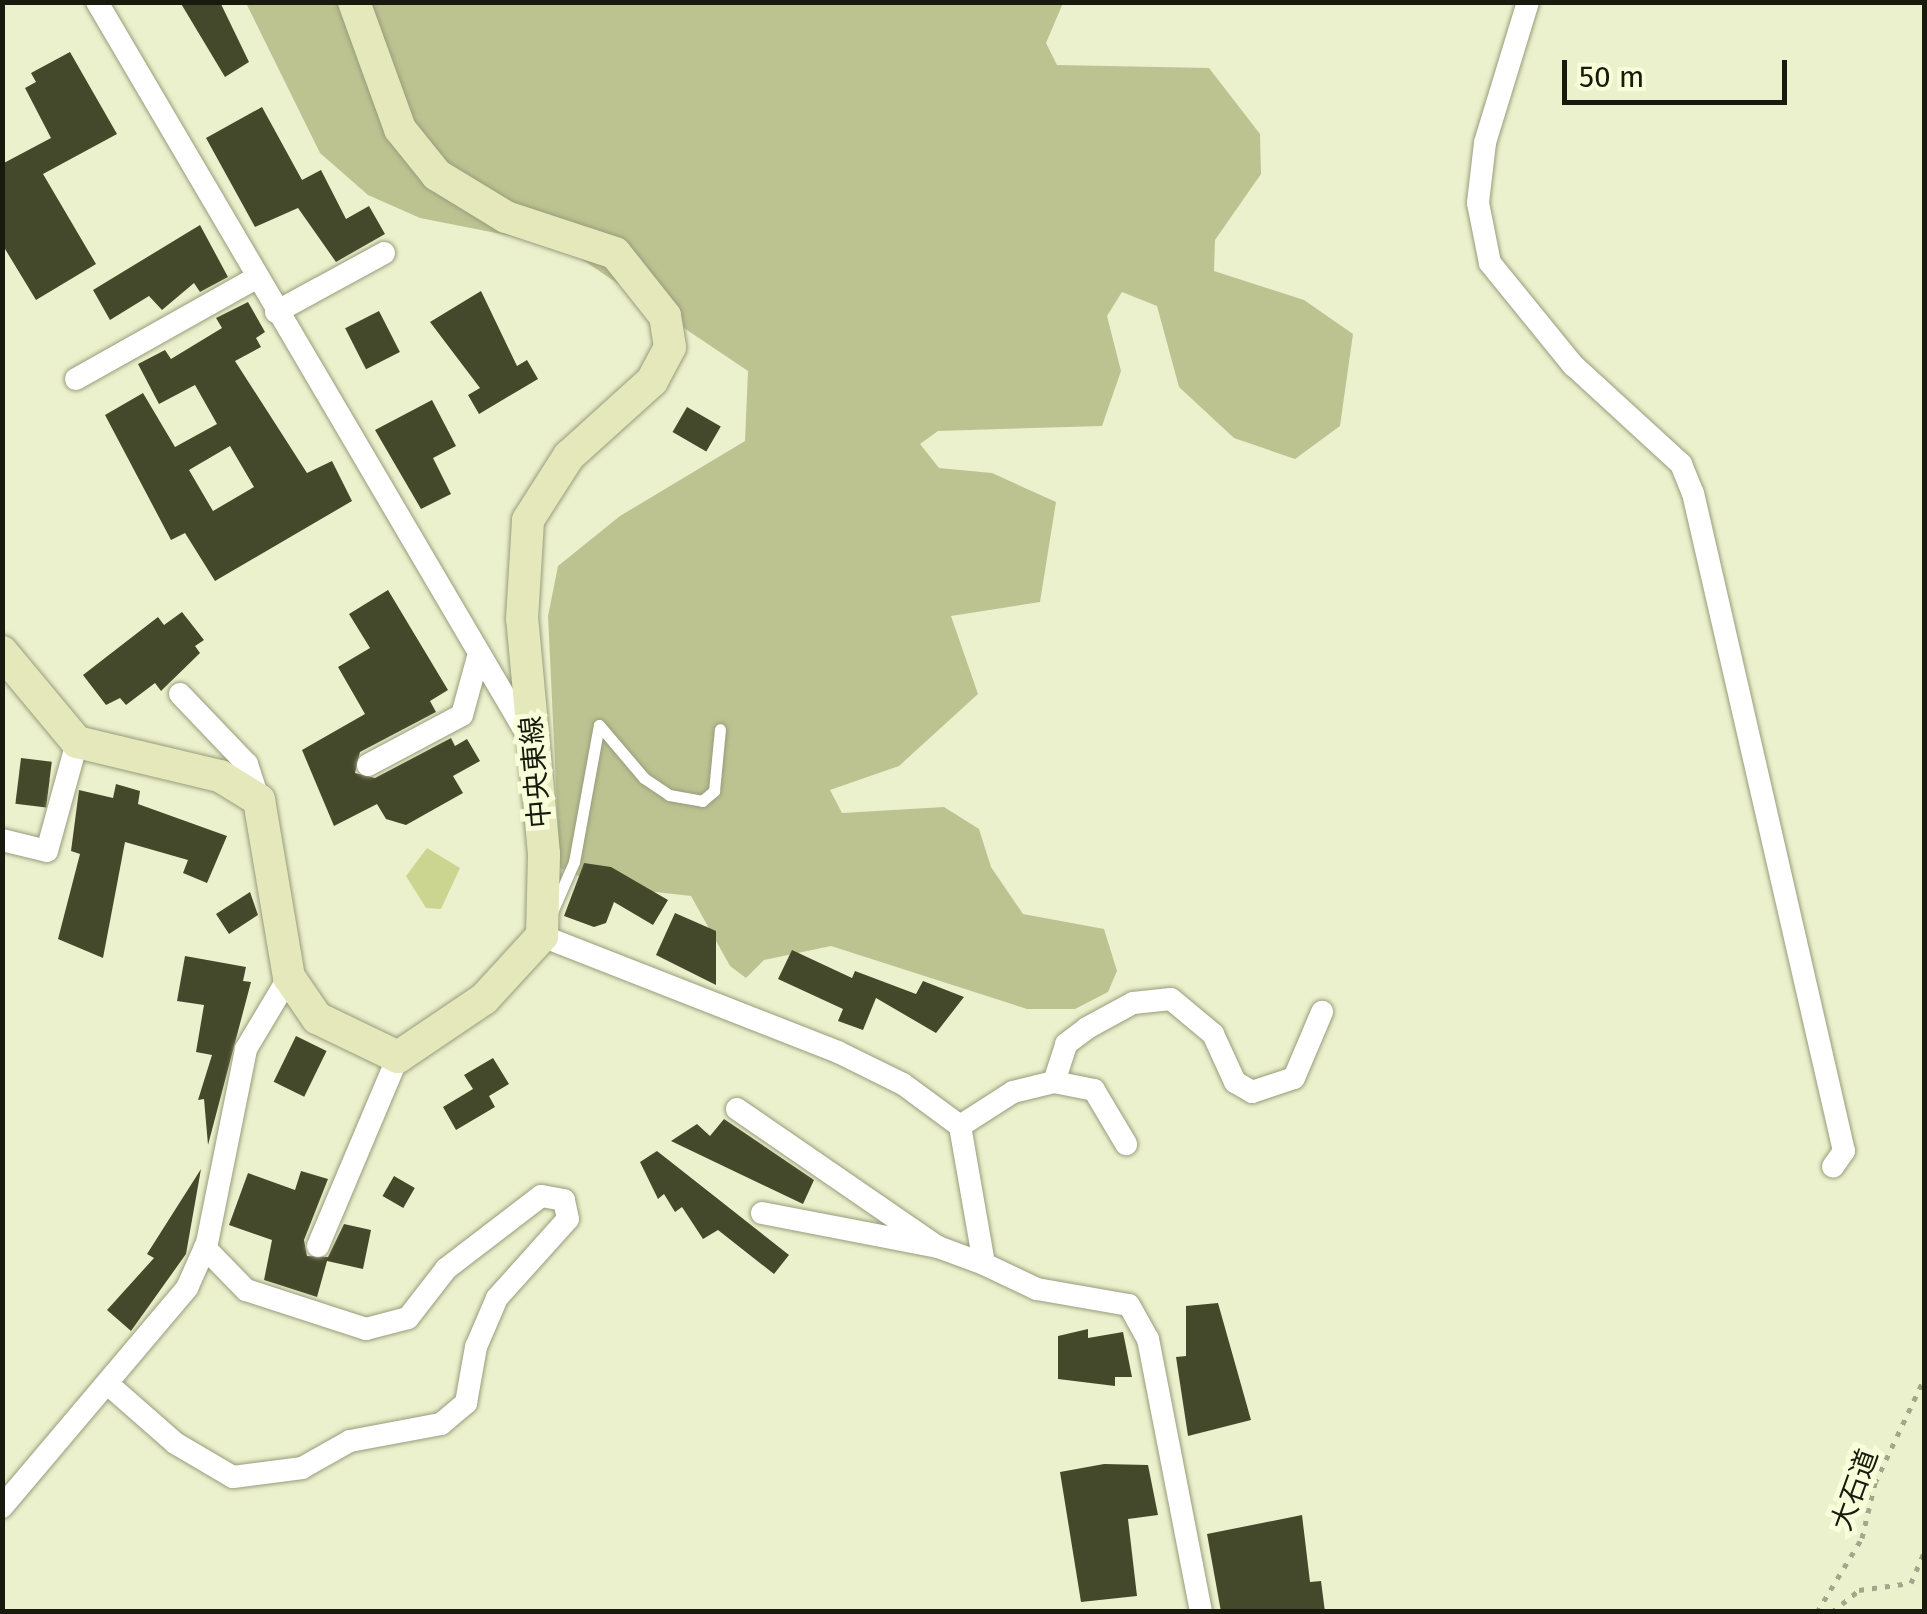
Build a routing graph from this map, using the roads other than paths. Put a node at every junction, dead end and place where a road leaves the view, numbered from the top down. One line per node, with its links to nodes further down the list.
1 (97, 2): 5 (street)
2 (354, 2): 13 (main road, 中央東線)
3 (1528, 2): 25 (street)
4 (384, 253): 6 (street)
5 (256, 278): 6 (street); 7 (street)
6 (276, 312): 9 (street)
7 (76, 379)
8 (2, 652): 12 (main road)
9 (478, 658): 13 (street); 14 (street)
10 (180, 694): 15 (street)
11 (720, 730): 17 (lane)
12 (76, 742): 15 (main road); 16 (street)
13 (534, 746): 17 (main road, 中央東線)
14 (368, 765)
15 (260, 800): 18 (main road)
16 (2, 840)
17 (542, 928): 20 (main road); 23 (street)
18 (289, 977): 20 (main road); 29 (street)
19 (1322, 1012): 21 (street)
20 (398, 1057): 27 (street)
21 (1054, 1082): 23 (street); 24 (street)
22 (737, 1109): 28 (street)
23 (960, 1126): 30 (street)
24 (1126, 1144)
25 (1834, 1167)
26 (762, 1213): 28 (street)
27 (318, 1246)
28 (938, 1247): 30 (street)
29 (205, 1248): 31 (street); 31 (street)
30 (984, 1264): 33 (street)
31 (109, 1385): 32 (street)
32 (2, 1508)
33 (1201, 1612)

